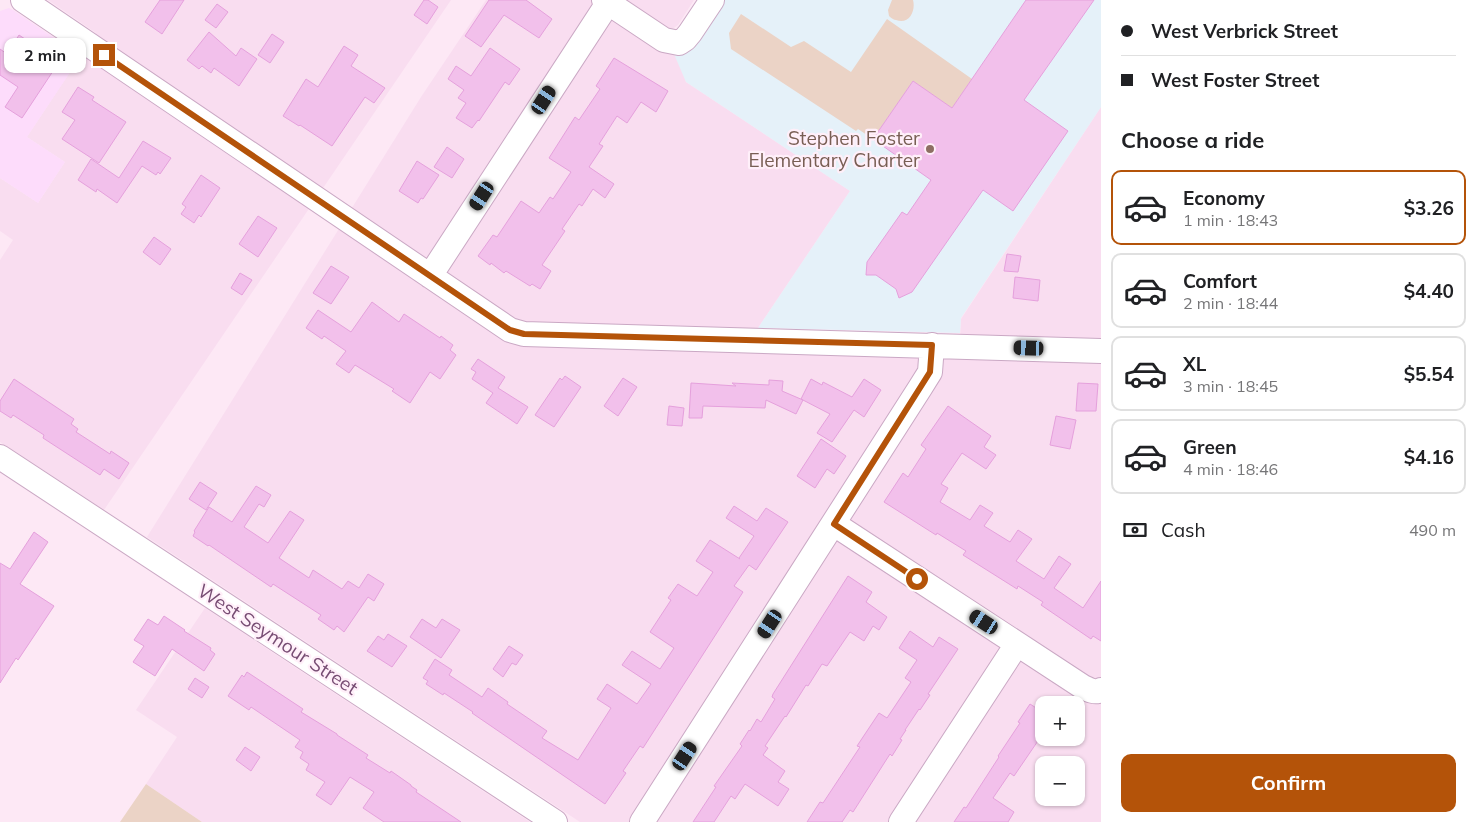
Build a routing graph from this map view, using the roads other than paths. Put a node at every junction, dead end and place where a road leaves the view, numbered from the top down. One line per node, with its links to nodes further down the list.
1 (23, 0): 4 (street)
2 (712, 0): 3 (street)
3 (606, 1): 4 (street)
4 (430, 276): 5 (street)
5 (932, 345): 6 (street); 8 (street)
6 (1101, 351)
7 (0, 457): 11 (street, West Seymour Street)
8 (834, 524): 9 (street); 12 (street)
9 (1017, 644): 10 (street); 13 (street)
10 (1099, 691)
11 (555, 822)
12 (642, 822)
13 (901, 822)

